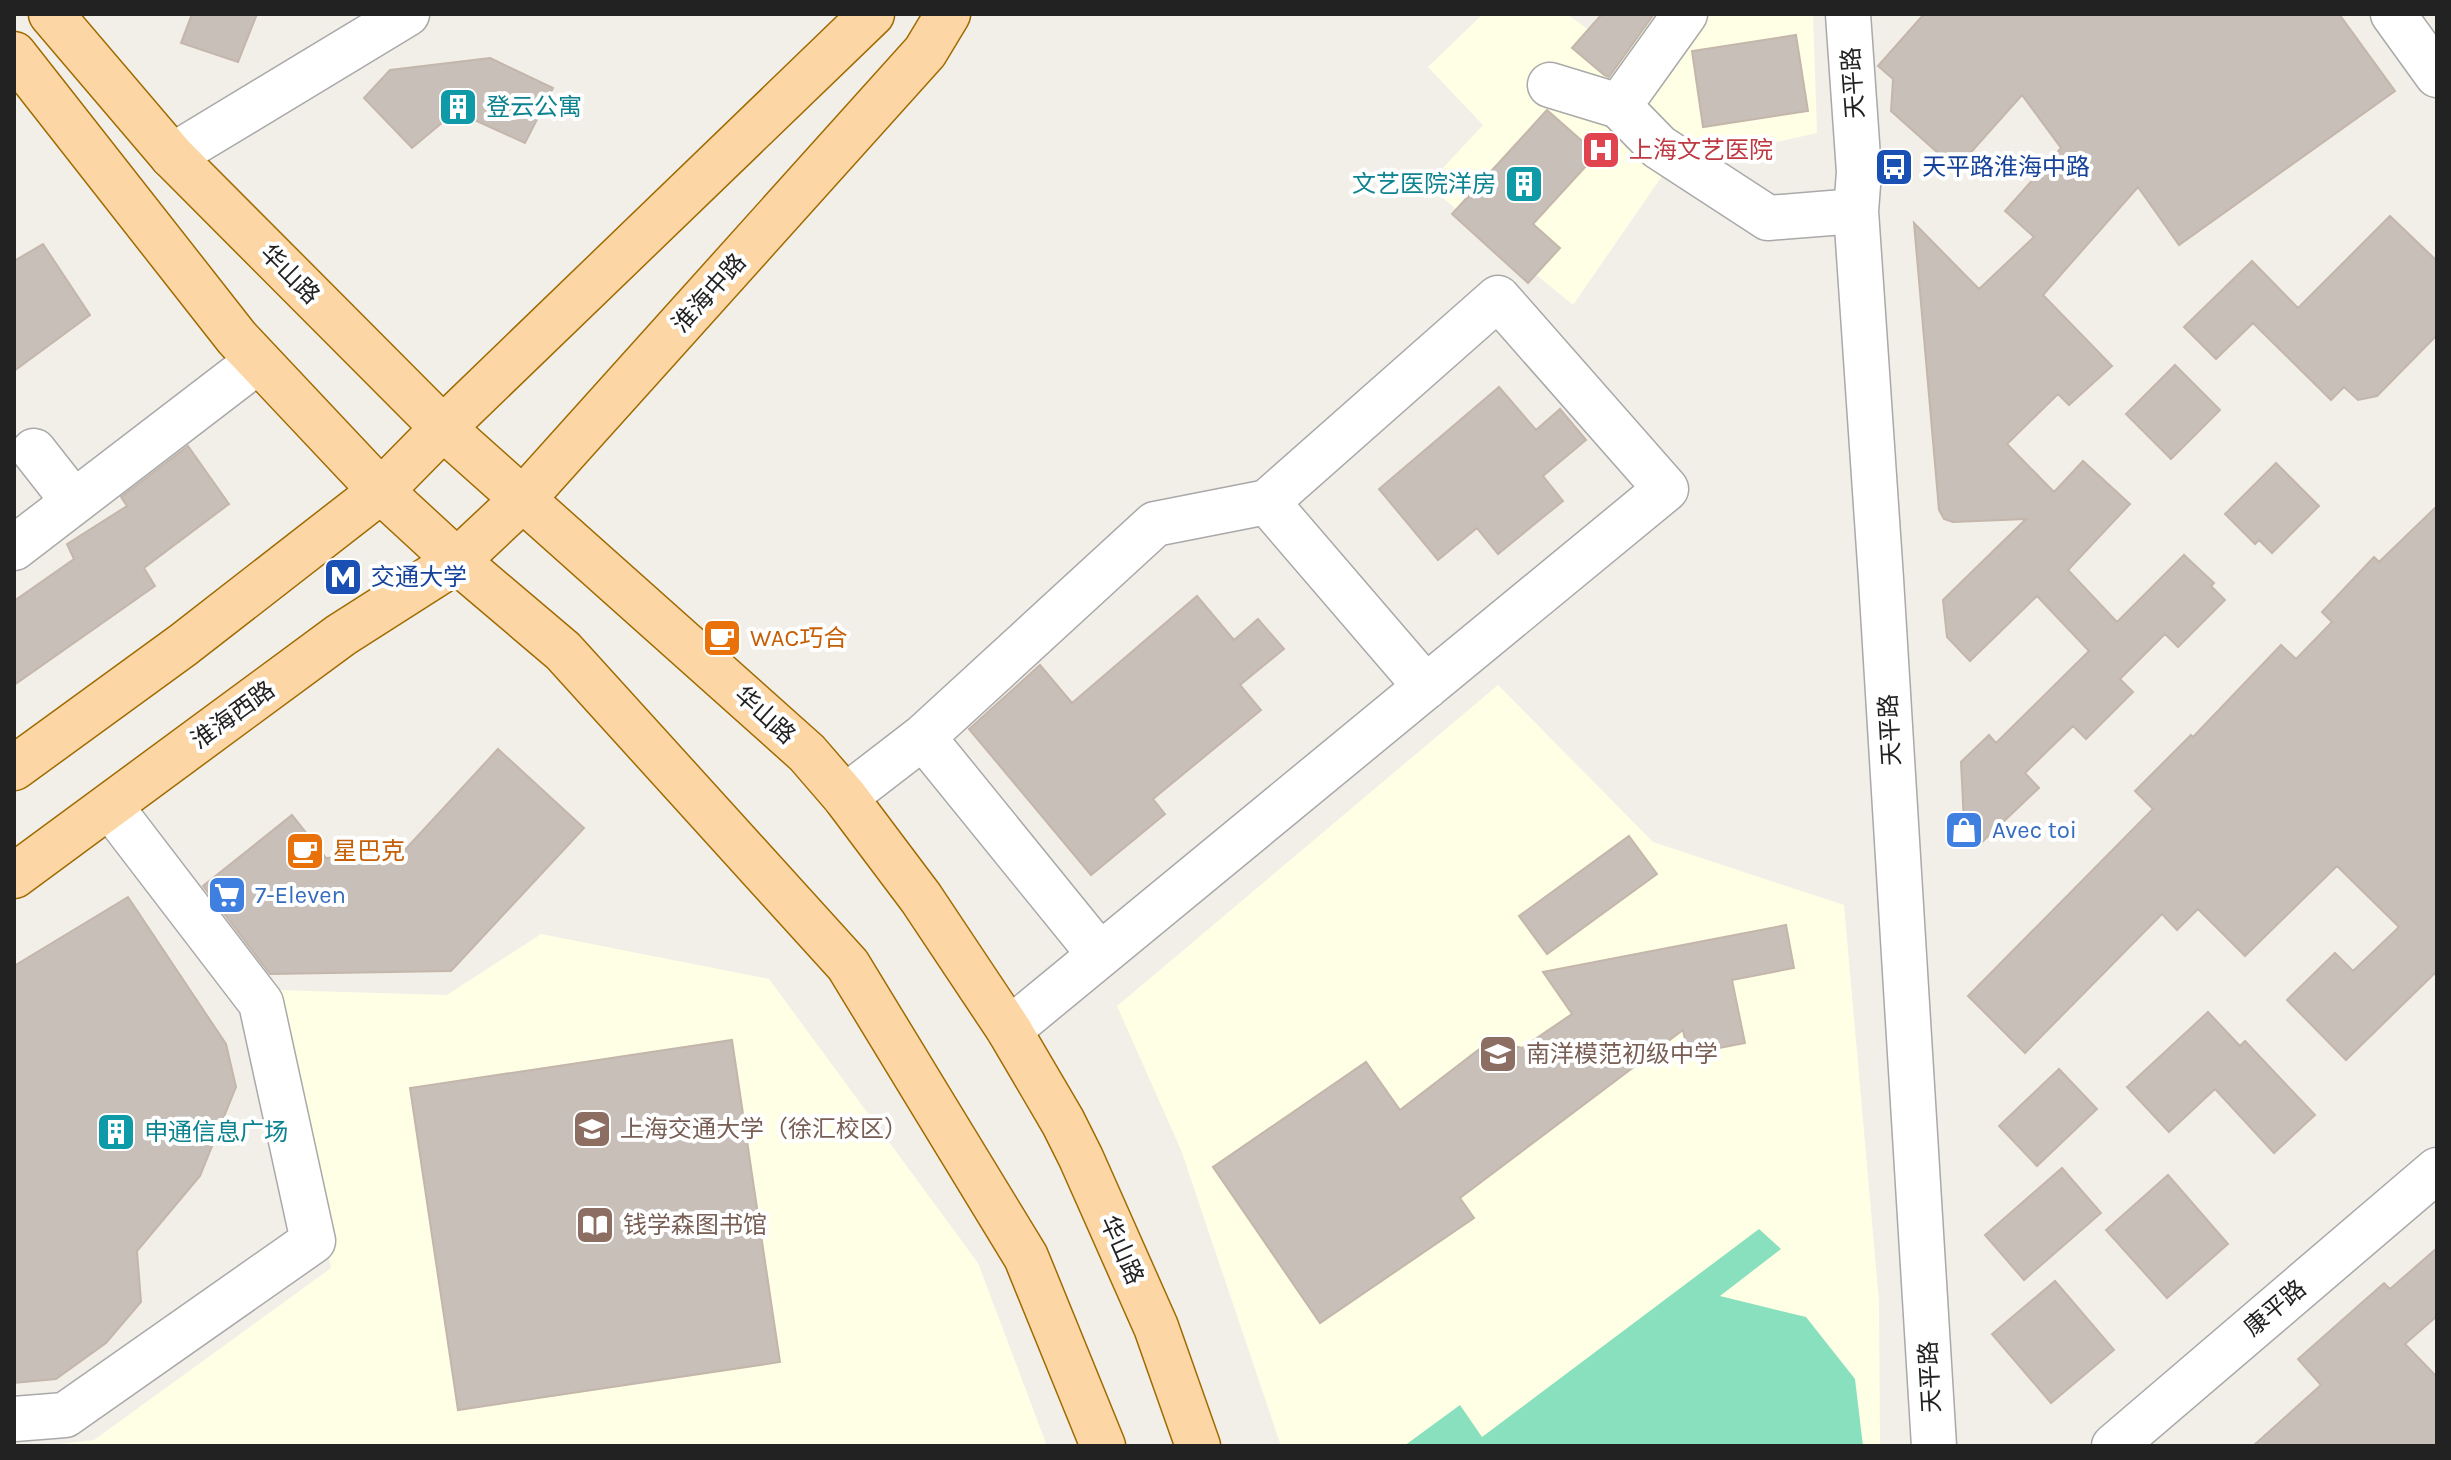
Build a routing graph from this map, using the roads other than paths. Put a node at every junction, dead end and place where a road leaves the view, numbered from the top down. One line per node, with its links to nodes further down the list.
1 (51, 14): 12 (main road, 华山路)
2 (407, 14): 12 (street)
3 (872, 14): 15 (main road)
4 (948, 14): 18 (main road, 淮海中路)
5 (1685, 14): 11 (street)
6 (1848, 14): 13 (street, 天平路)
7 (2393, 14): 9 (street)
8 (14, 54): 14 (main road)
9 (2437, 75)
10 (1550, 85): 11 (street)
11 (1619, 106): 13 (street)
12 (172, 156): 15 (main road, 华山路)
13 (1856, 211): 35 (street, 天平路)
14 (258, 361): 17 (main road); 19 (street)
15 (443, 428): 17 (main road); 18 (main road, 华山路)
16 (34, 451): 19 (street)
17 (381, 491): 22 (main road); 25 (main road)
18 (523, 499): 22 (main road, 淮海中路); 26 (main road, 华山路)
19 (74, 502): 21 (street)
20 (1267, 502): 23 (street); 23 (street); 24 (street)
21 (14, 548)
22 (457, 561): 27 (main road, 淮海西路); 33 (main road)
23 (1426, 687): 29 (street)
24 (923, 737): 26 (street); 29 (street)
25 (14, 768)
26 (845, 797): 30 (main road, 华山路)
27 (110, 806): 28 (main road, 淮海西路); 32 (street)
28 (14, 876)
29 (1100, 955): 30 (street)
30 (1009, 1030): 34 (main road, 华山路)
31 (2437, 1170): 36 (street, 康平路)
32 (14, 1419)
33 (1103, 1446)
34 (1198, 1446)
35 (1934, 1446)
36 (2114, 1446)

